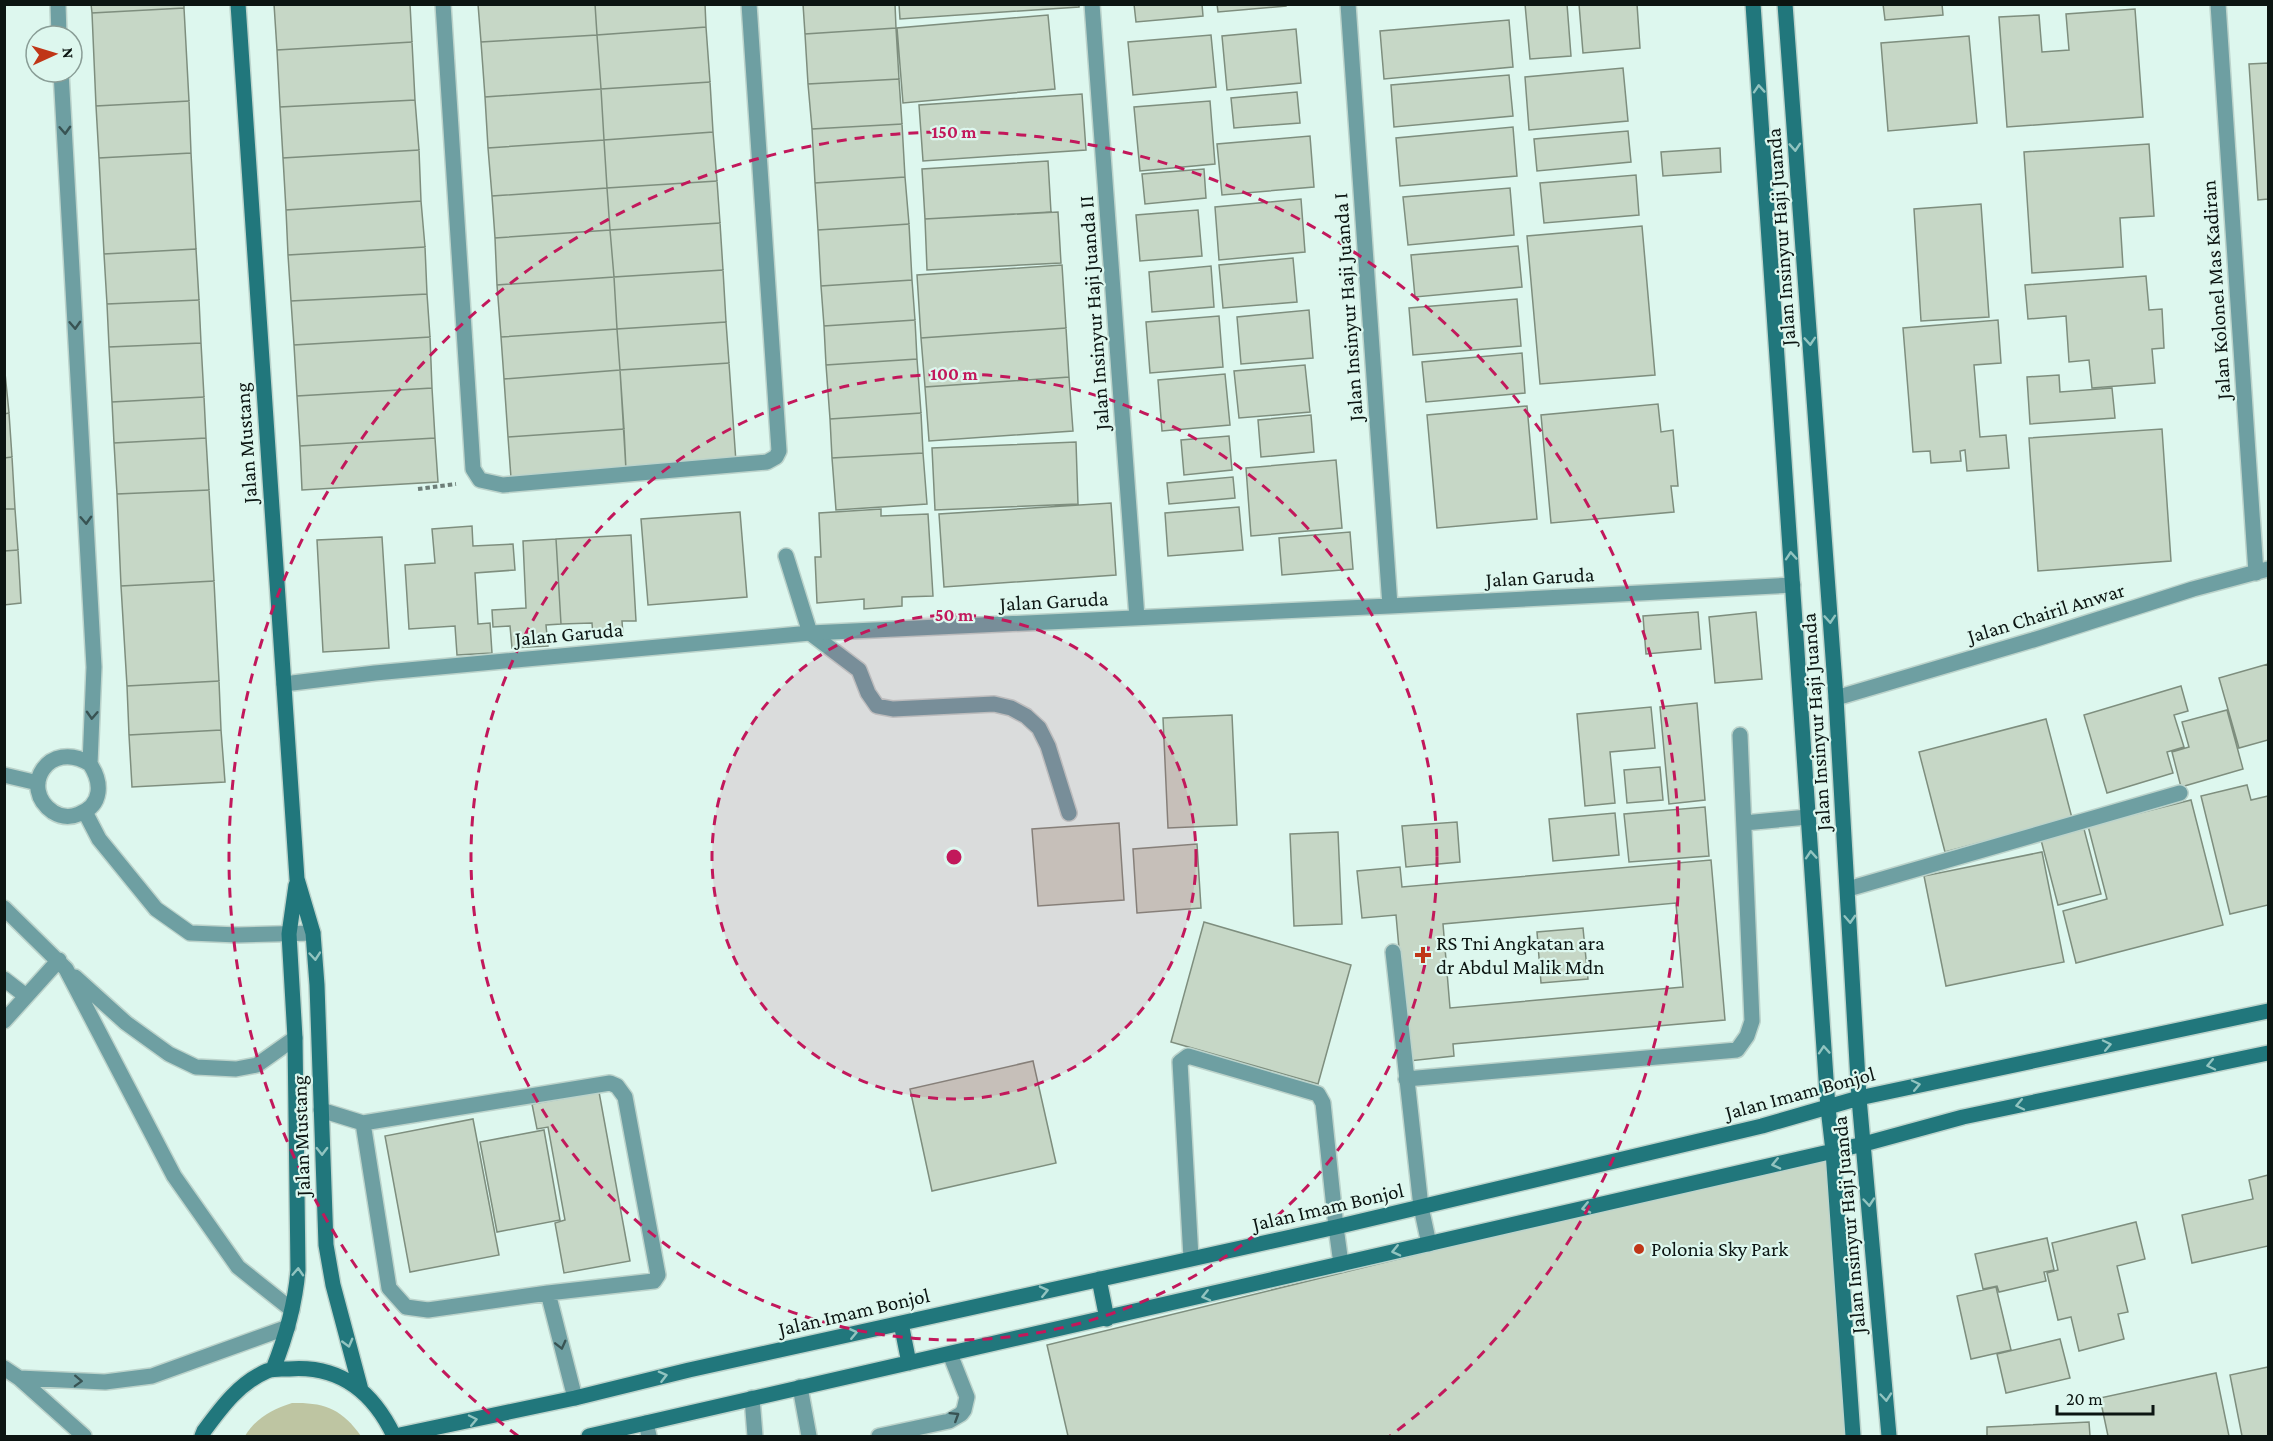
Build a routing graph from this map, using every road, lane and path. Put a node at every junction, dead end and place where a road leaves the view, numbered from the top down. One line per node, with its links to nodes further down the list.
1 (58, 4): 10 (street)
2 (238, 4): 20 (main road, Jalan Mustang)
3 (443, 4): 12 (street)
4 (749, 4): 12 (street)
5 (1092, 4): 18 (street, Jalan Insinyur Haji Juanda II)
6 (1348, 4): 17 (street, Jalan Insinyur Haji Juanda I)
7 (1753, 4): 16 (main road, Jalan Insinyur Haji Juanda, one-way to 7)
8 (1785, 4): 21 (main road, Jalan Insinyur Haji Juanda, one-way to 21)
9 (2218, 4): 15 (street, Jalan Kolonel Mas Kadiran)
10 (59, 24)
11 (62, 84): 23 (street, one-way to 23)
12 (480, 480): 13 (path)
13 (418, 489)
14 (786, 556): 19 (street)
15 (2262, 571): 21 (street, Jalan Chairil Anwar)
16 (1793, 585): 17 (street, Jalan Garuda); 29 (main road, Jalan Insinyur Haji Juanda)
17 (1390, 606): 18 (street, Jalan Garuda)
18 (1137, 618): 19 (street, Jalan Garuda)
19 (810, 633): 20 (street, Jalan Garuda); 28 (street)
20 (284, 684): 31 (main road, Jalan Mustang)
21 (1836, 698): 32 (main road, Jalan Insinyur Haji Juanda)
22 (1740, 735): 30 (street)
23 (90, 764): 25 (street); 27 (street)
24 (4, 775): 25 (street)
25 (38, 783): 27 (street)
26 (2180, 793): 32 (street)
27 (85, 812): 35 (street)
28 (1069, 813)
29 (1808, 818): 30 (street); 46 (main road, Jalan Insinyur Haji Juanda, one-way to 29)
30 (1744, 823): 44 (street)
31 (297, 879): 34 (main road, Jalan Mustang); 35 (main road, Jalan Mustang)
32 (1848, 890): 45 (main road, Jalan Insinyur Haji Juanda, one-way to 45)
33 (4, 908): 37 (street)
34 (313, 933): 35 (street); 47 (main road, Jalan Mustang, one-way to 47)
35 (289, 934): 42 (main road, Jalan Mustang)
36 (1394, 952): 44 (street)
37 (62, 965): 39 (street); 42 (street); 58 (street)
38 (4, 979): 39 (street)
39 (26, 996): 41 (street)
40 (2268, 1011): 45 (main road, Jalan Imam Bonjol, one-way to 40)
41 (4, 1021)
42 (295, 1038): 58 (main road, Jalan Mustang, one-way to 42)
43 (2268, 1053): 49 (main road, one-way to 49)
44 (1406, 1079): 51 (street)
45 (1859, 1098): 46 (main road, Jalan Imam Bonjol); 49 (main road, Jalan Insinyur Haji Juanda)
46 (1827, 1108): 50 (main road, Jalan Insinyur Haji Juanda); 51 (main road, Jalan Imam Bonjol)
47 (321, 1110): 48 (street); 68 (main road, Jalan Mustang, one-way to 68)
48 (363, 1123): 57 (street); 57 (street)
49 (1864, 1144): 50 (main road); 80 (main road, Jalan Insinyur Haji Juanda, one-way to 80)
50 (1833, 1151): 53 (main road, one-way to 53); 79 (main road, Jalan Insinyur Haji Juanda)
51 (1421, 1207): 52 (main road, Jalan Imam Bonjol); 53 (street)
52 (1336, 1227): 54 (main road, Jalan Imam Bonjol); 54 (street); 55 (street)
53 (1429, 1244): 55 (main road, one-way to 55)
54 (1191, 1258): 56 (main road, Jalan Imam Bonjol)
55 (1341, 1264): 59 (main road, one-way to 59)
56 (1099, 1279): 59 (main road); 60 (main road, Jalan Imam Bonjol, one-way to 56)
57 (548, 1293): 69 (street, one-way to 69)
58 (292, 1310): 61 (main road, Jalan Mustang)
59 (1107, 1318): 62 (main road)
60 (901, 1323): 63 (main road); 69 (main road, Jalan Imam Bonjol, one-way to 60)
61 (288, 1327): 65 (main road, Jalan Mustang); 66 (street, one-way to 61)
62 (950, 1354): 63 (main road); 78 (street, one-way to 62)
63 (909, 1363): 67 (main road)
64 (4, 1368): 66 (street)
65 (273, 1369): 68 (main road); 73 (main road)
66 (19, 1378): 72 (street)
67 (800, 1387): 70 (main road); 77 (street)
68 (361, 1390): 74 (main road)
69 (575, 1398): 74 (main road, Jalan Imam Bonjol, one-way to 69)
70 (752, 1398): 71 (main road); 76 (street)
71 (648, 1430): 75 (main road)
72 (84, 1437)
73 (202, 1437)
74 (395, 1437)
75 (589, 1437)
76 (755, 1437)
77 (809, 1437)
78 (879, 1437)
79 (1853, 1437)
80 (1889, 1437)

